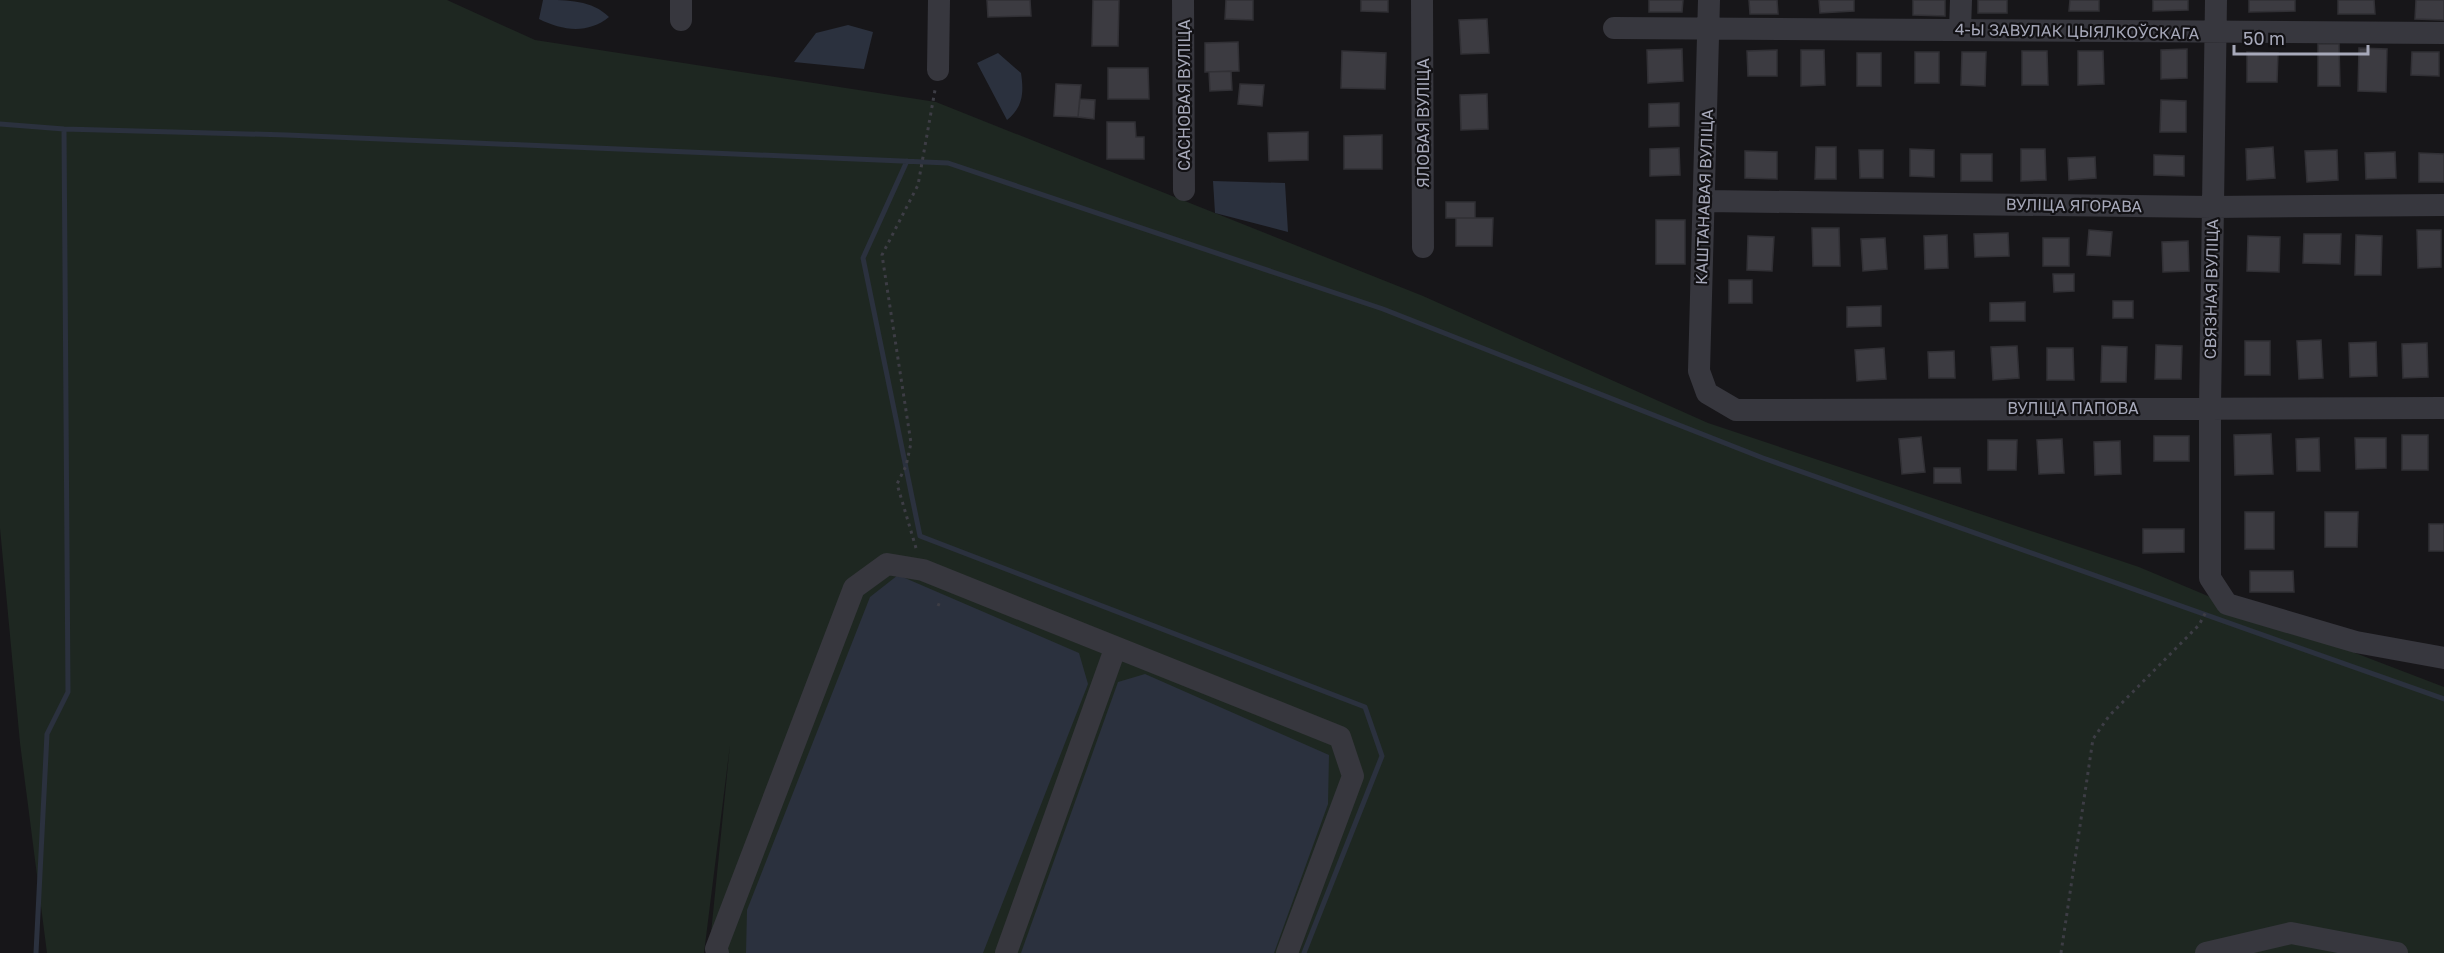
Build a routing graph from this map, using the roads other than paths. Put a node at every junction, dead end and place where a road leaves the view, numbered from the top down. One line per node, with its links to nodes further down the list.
1 (939, 0): 12 (street)
2 (1183, 0): 13 (street, САСНОВАЯ ВУЛІЦА)
3 (1422, 0): 17 (street, ЯЛОВАЯ ВУЛІЦА)
4 (1709, 0): 9 (street, КАШТАНАВАЯ ВУЛІЦА)
5 (1961, 0): 8 (street)
6 (2216, 0): 11 (street, СВЯЗНАЯ ВУЛІЦА)
7 (1614, 28): 9 (street, 4-Ы ЗАВУЛАК ЦЫЯЛКОЎСКАГА)
8 (1960, 29): 9 (street, 4-Ы ЗАВУЛАК ЦЫЯЛКОЎСКАГА); 11 (street, 4-Ы ЗАВУЛАК ЦЫЯЛКОЎСКАГА)
9 (1709, 30): 14 (street, КАШТАНАВАЯ ВУЛІЦА)
10 (2444, 33): 11 (street, 4-Ы ЗАВУЛАК ЦЫЯЛКОЎСКАГА)
11 (2216, 34): 16 (street, СВЯЗНАЯ ВУЛІЦА)
12 (938, 70)
13 (1184, 190)
14 (1705, 201): 16 (street, ВУЛІЦА ЯГОРАВА); 18 (street, КАШТАНАВАЯ ВУЛІЦА)
15 (2444, 206): 16 (street, ВУЛІЦА ЯГОРАВА)
16 (2212, 207): 19 (street, СВЯЗНАЯ ВУЛІЦА)
17 (1423, 247)
18 (1707, 393): 19 (street, ВУЛІЦА ПАПОВА)
19 (2210, 408): 20 (street, ВУЛІЦА ПАПОВА); 22 (street, СВЯЗНАЯ ВУЛІЦА)
20 (2444, 408)
21 (1114, 649): 23 (street); 24 (street); 25 (street)
22 (2444, 658)
23 (718, 953)
24 (1006, 953)
25 (1287, 953)
26 (2206, 953): 27 (street)
27 (2397, 953)

